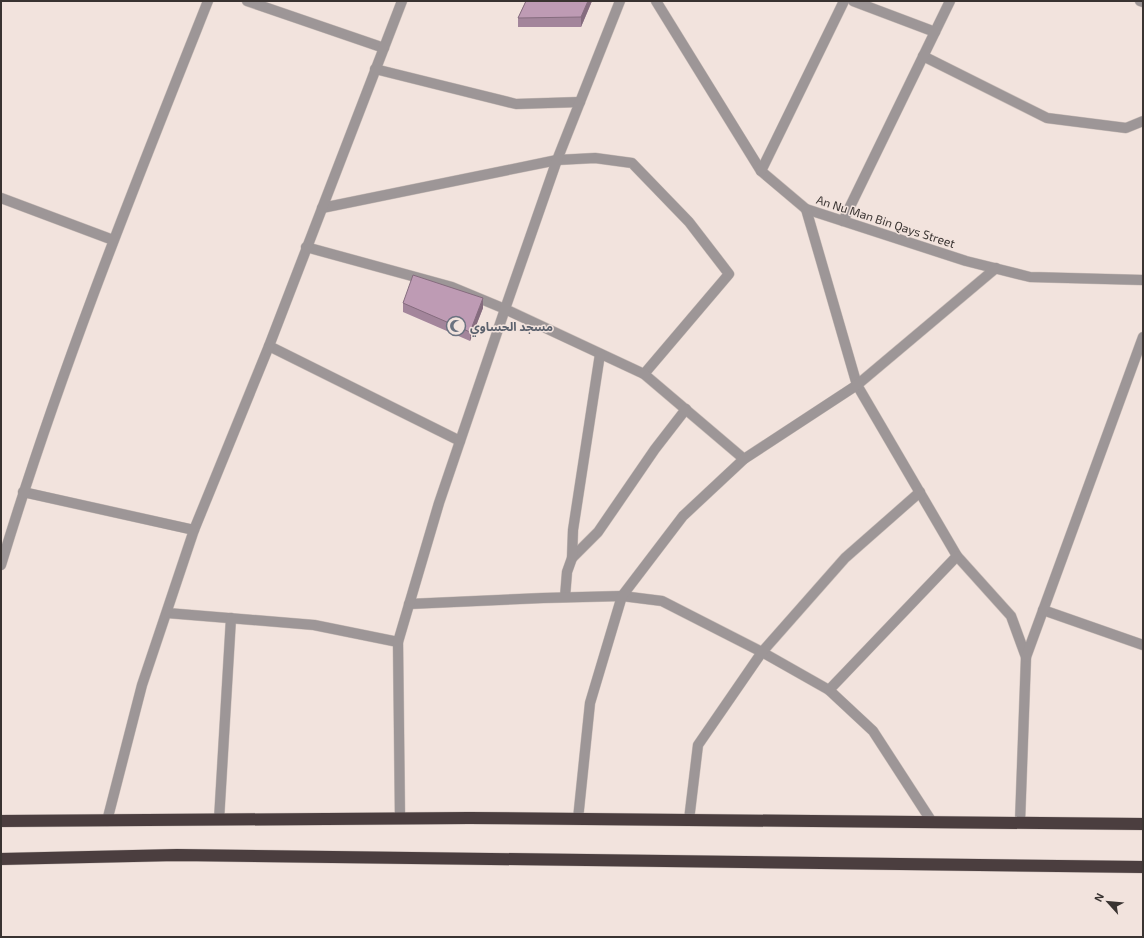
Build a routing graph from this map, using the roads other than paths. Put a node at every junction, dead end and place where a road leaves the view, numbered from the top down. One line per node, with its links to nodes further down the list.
1 (208, 1): 21 (street)
2 (247, 1): 10 (street)
3 (402, 1): 10 (street)
4 (620, 1): 13 (street)
5 (656, 1): 16 (street, An Nu Man Bin Qays Street)
6 (844, 1): 16 (street)
7 (854, 1): 9 (street)
8 (950, 1): 9 (street)
9 (935, 32): 11 (street)
10 (384, 48): 12 (street)
11 (923, 56): 14 (street); 20 (street)
12 (375, 70): 13 (street); 18 (street)
13 (580, 102): 15 (street)
14 (1143, 121)
15 (557, 160): 18 (street); 25 (street); 29 (street)
16 (761, 171): 19 (street, An Nu Man Bin Qays Street)
17 (1, 198): 21 (street)
18 (322, 208): 22 (street)
19 (806, 210): 20 (street, An Nu Man Bin Qays Street); 30 (street)
20 (843, 221): 23 (street, An Nu Man Bin Qays Street)
21 (114, 240): 34 (street)
22 (306, 248): 25 (street); 27 (street)
23 (996, 268): 24 (street, An Nu Man Bin Qays Street); 30 (street)
24 (1143, 280)
25 (505, 309): 28 (street); 32 (street)
26 (1143, 337): 43 (street)
27 (269, 346): 32 (street); 36 (street)
28 (600, 354): 29 (street); 38 (street)
29 (644, 374): 31 (street)
30 (857, 385): 33 (street); 35 (street)
31 (686, 409): 33 (street); 38 (street)
32 (460, 441): 42 (street)
33 (744, 459): 40 (street)
34 (23, 492): 36 (street); 39 (street)
35 (920, 492): 37 (street); 48 (street)
36 (194, 530): 44 (street)
37 (957, 556): 49 (street); 50 (street)
38 (572, 558): 41 (street)
39 (1, 565)
40 (622, 596): 41 (street); 48 (street); 52 (street)
41 (565, 597): 42 (street)
42 (409, 604): 46 (street)
43 (1043, 610): 47 (street); 49 (street)
44 (167, 613): 45 (street); 53 (street)
45 (231, 618): 46 (street); 54 (street)
46 (398, 642): 51 (street)
47 (1143, 645)
48 (762, 652): 50 (street); 55 (street)
49 (1026, 657): 58 (street)
50 (829, 690): 57 (street)
51 (400, 819): 52 (highway); 54 (highway)
52 (578, 819): 55 (highway)
53 (107, 820): 54 (highway); 56 (highway)
54 (219, 820)
55 (689, 820): 57 (highway)
56 (1, 821)
57 (932, 822): 58 (highway)
58 (1020, 822): 59 (highway)
59 (1143, 824)
60 (1, 859): 61 (highway)
61 (1143, 867)

